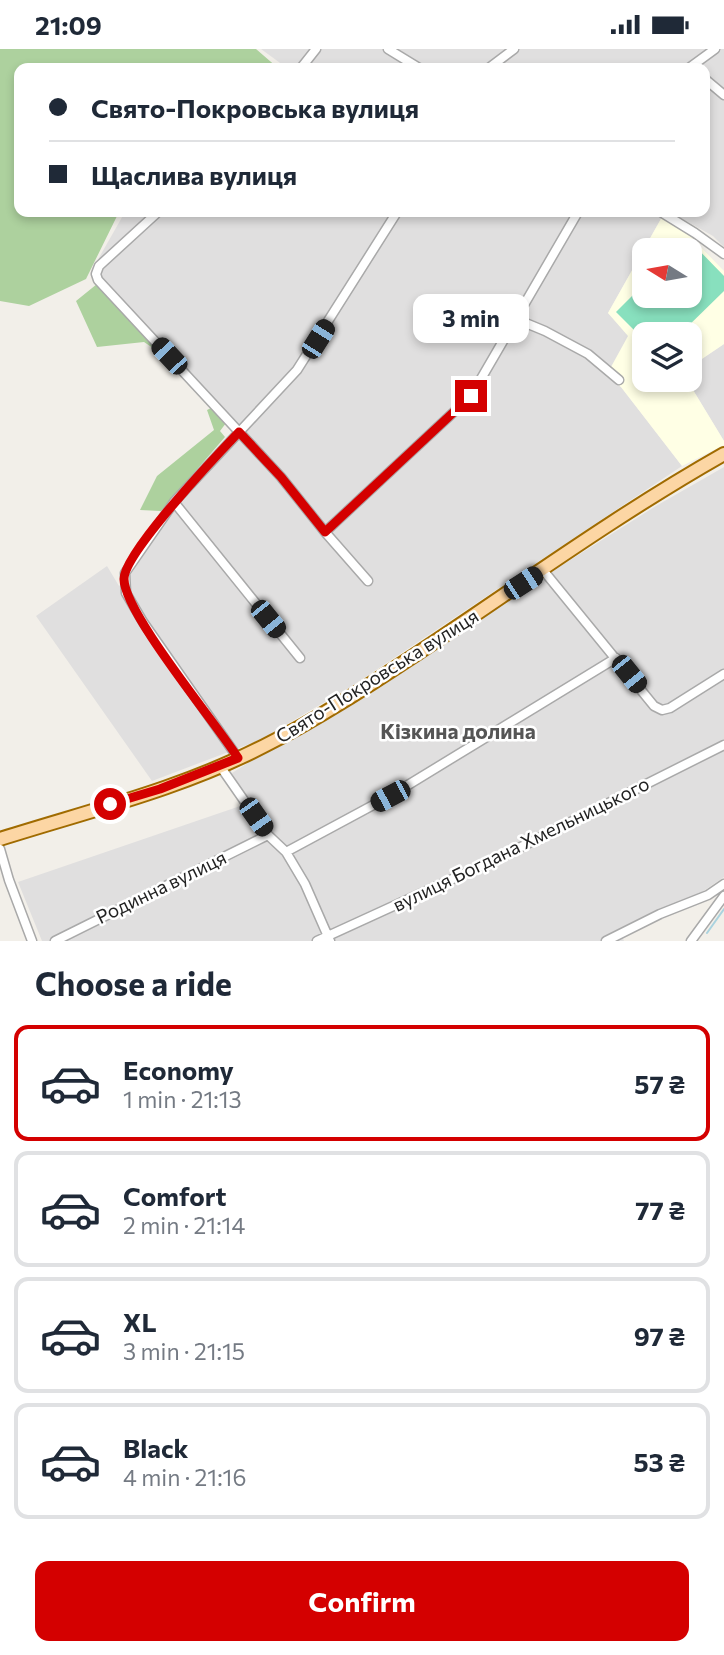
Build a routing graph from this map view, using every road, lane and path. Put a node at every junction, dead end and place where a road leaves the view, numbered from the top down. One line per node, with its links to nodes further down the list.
1 (316, 49): 5 (street)
2 (388, 49): 6 (street)
3 (514, 49): 7 (street)
4 (715, 49): 8 (street)
5 (305, 63)
6 (411, 63)
7 (496, 63)
8 (697, 63)
9 (710, 83): 10 (street)
10 (724, 95)
11 (153, 217): 18 (street)
12 (394, 217): 18 (street)
13 (575, 217): 16 (street)
14 (669, 217): 15 (street)
15 (724, 254)
16 (516, 319): 17 (street); 21 (street)
17 (619, 380)
18 (239, 432): 20 (street); 21 (street)
19 (724, 454): 22 (main road, Свято-Покровська вулиця)
20 (174, 502): 24 (street); 28 (street)
21 (325, 532): 23 (street)
22 (543, 570): 25 (street); 28 (main road, Свято-Покровська вулиця)
23 (368, 580)
24 (300, 658)
25 (616, 658): 26 (street); 32 (street)
26 (724, 674)
27 (724, 745): 35 (street, вулиця Богдана Хмельницького)
28 (238, 758): 29 (main road, Свято-Покровська вулиця)
29 (220, 766): 30 (street); 31 (main road, Свято-Покровська вулиця)
30 (268, 835): 32 (street); 37 (street, Родинна вулиця)
31 (1, 842): 36 (street)
32 (286, 852): 35 (street)
33 (724, 884): 39 (street)
34 (724, 896): 40 (street)
35 (328, 938): 38 (street, вулиця Богдана Хмельницького)
36 (32, 941)
37 (55, 941)
38 (317, 941)
39 (606, 941)
40 (691, 941)

